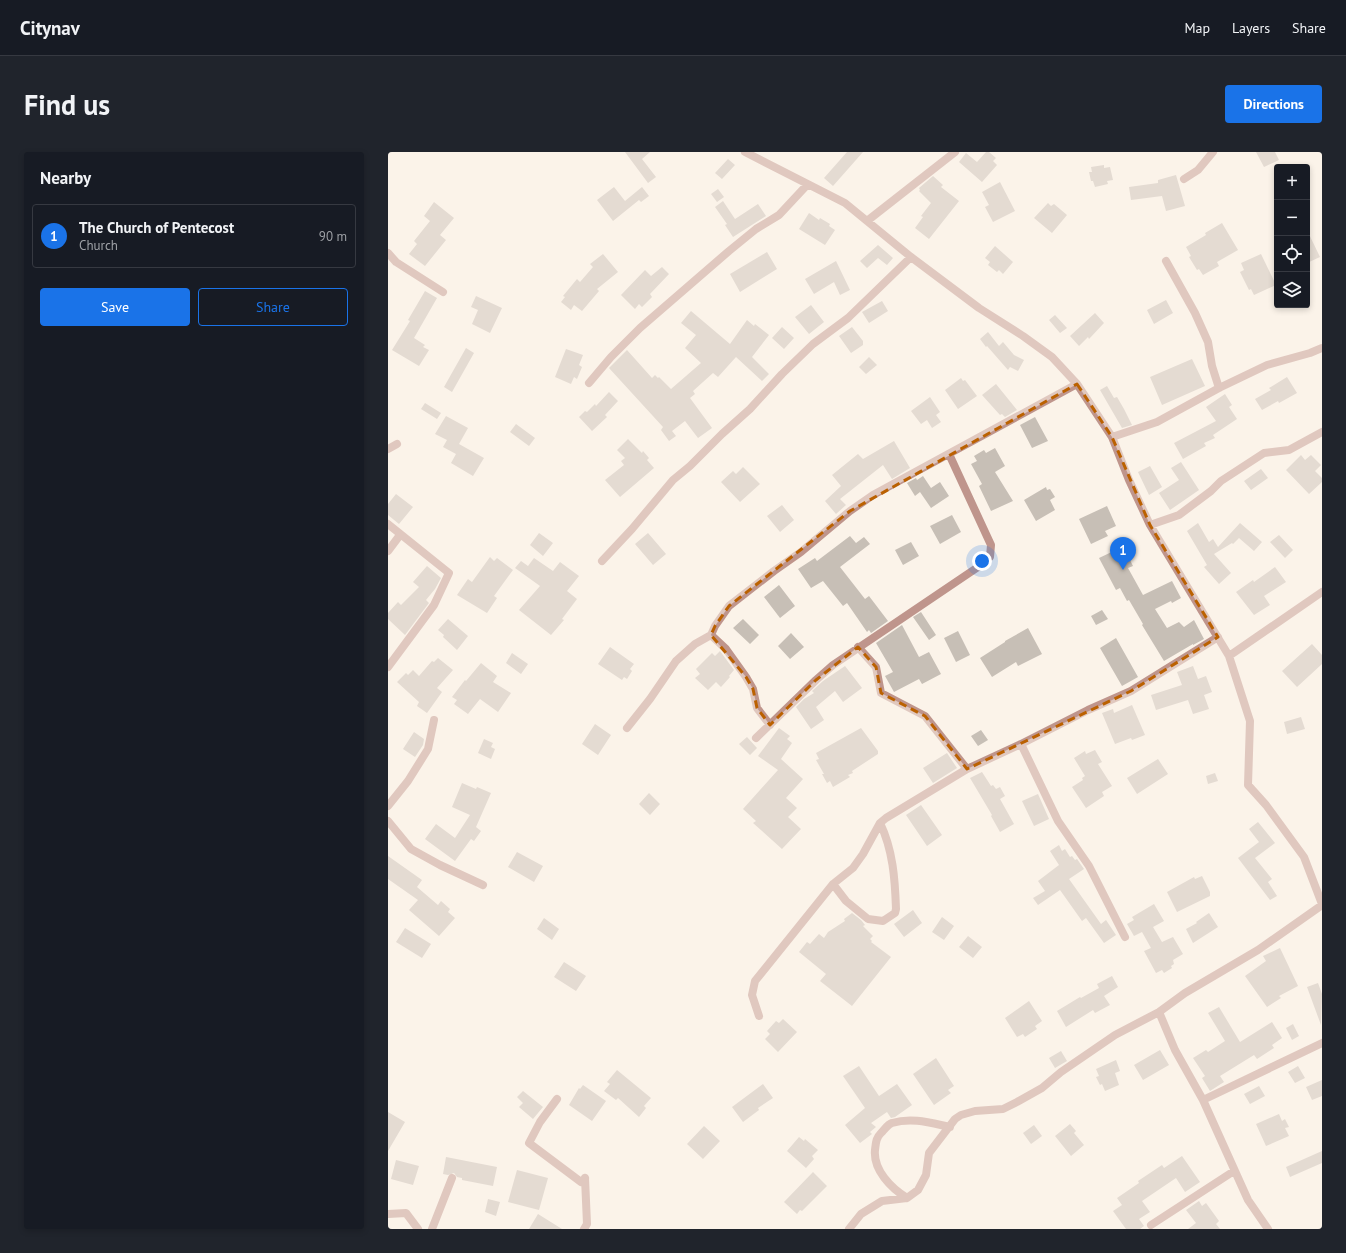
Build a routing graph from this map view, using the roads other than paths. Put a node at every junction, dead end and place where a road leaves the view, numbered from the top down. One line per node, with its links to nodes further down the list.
1 (745, 152): 5 (street)
2 (955, 152): 6 (street)
3 (1213, 152): 4 (street)
4 (1184, 179)
5 (807, 185): 6 (street); 12 (street)
6 (867, 221): 8 (street)
7 (388, 253): 10 (street)
8 (911, 258): 13 (street); 24 (street)
9 (1166, 261): 14 (street)
10 (443, 292)
11 (1322, 348): 14 (street)
12 (589, 383)
13 (1077, 384): 16 (street); 19 (street)
14 (1219, 388): 16 (street)
15 (1322, 432): 21 (street)
16 (1112, 437): 21 (street)
17 (397, 444): 18 (street)
18 (388, 449)
19 (949, 454): 26 (street); 28 (street)
20 (388, 524): 22 (street)
21 (1150, 525): 27 (street)
22 (400, 535): 23 (street); 30 (street)
23 (388, 551)
24 (602, 561)
25 (1322, 592): 29 (street)
26 (711, 635): 32 (street); 33 (street)
27 (1218, 637): 29 (street); 35 (street)
28 (858, 647): 32 (street); 36 (street)
29 (1229, 656): 42 (street)
30 (388, 667)
31 (434, 720): 37 (street)
32 (770, 725): 34 (street)
33 (627, 728)
34 (756, 738)
35 (1021, 744): 36 (street); 43 (street)
36 (967, 769): 39 (street)
37 (388, 806)
38 (388, 821): 41 (street)
39 (880, 823): 40 (street); 40 (street)
40 (833, 884): 45 (street)
41 (483, 885)
42 (1322, 904): 44 (street)
43 (1125, 937)
44 (1159, 1012): 48 (street); 49 (street)
45 (759, 1016)
46 (1322, 1042): 48 (street)
47 (557, 1099): 57 (street)
48 (1203, 1100): 50 (street)
49 (950, 1127): 52 (street); 52 (street)
50 (1234, 1171): 54 (street); 59 (street)
51 (452, 1178): 56 (street)
52 (907, 1198): 58 (street)
53 (388, 1214): 55 (street)
54 (1151, 1225)
55 (418, 1229)
56 (432, 1229)
57 (584, 1229)
58 (849, 1229)
59 (1268, 1229)

